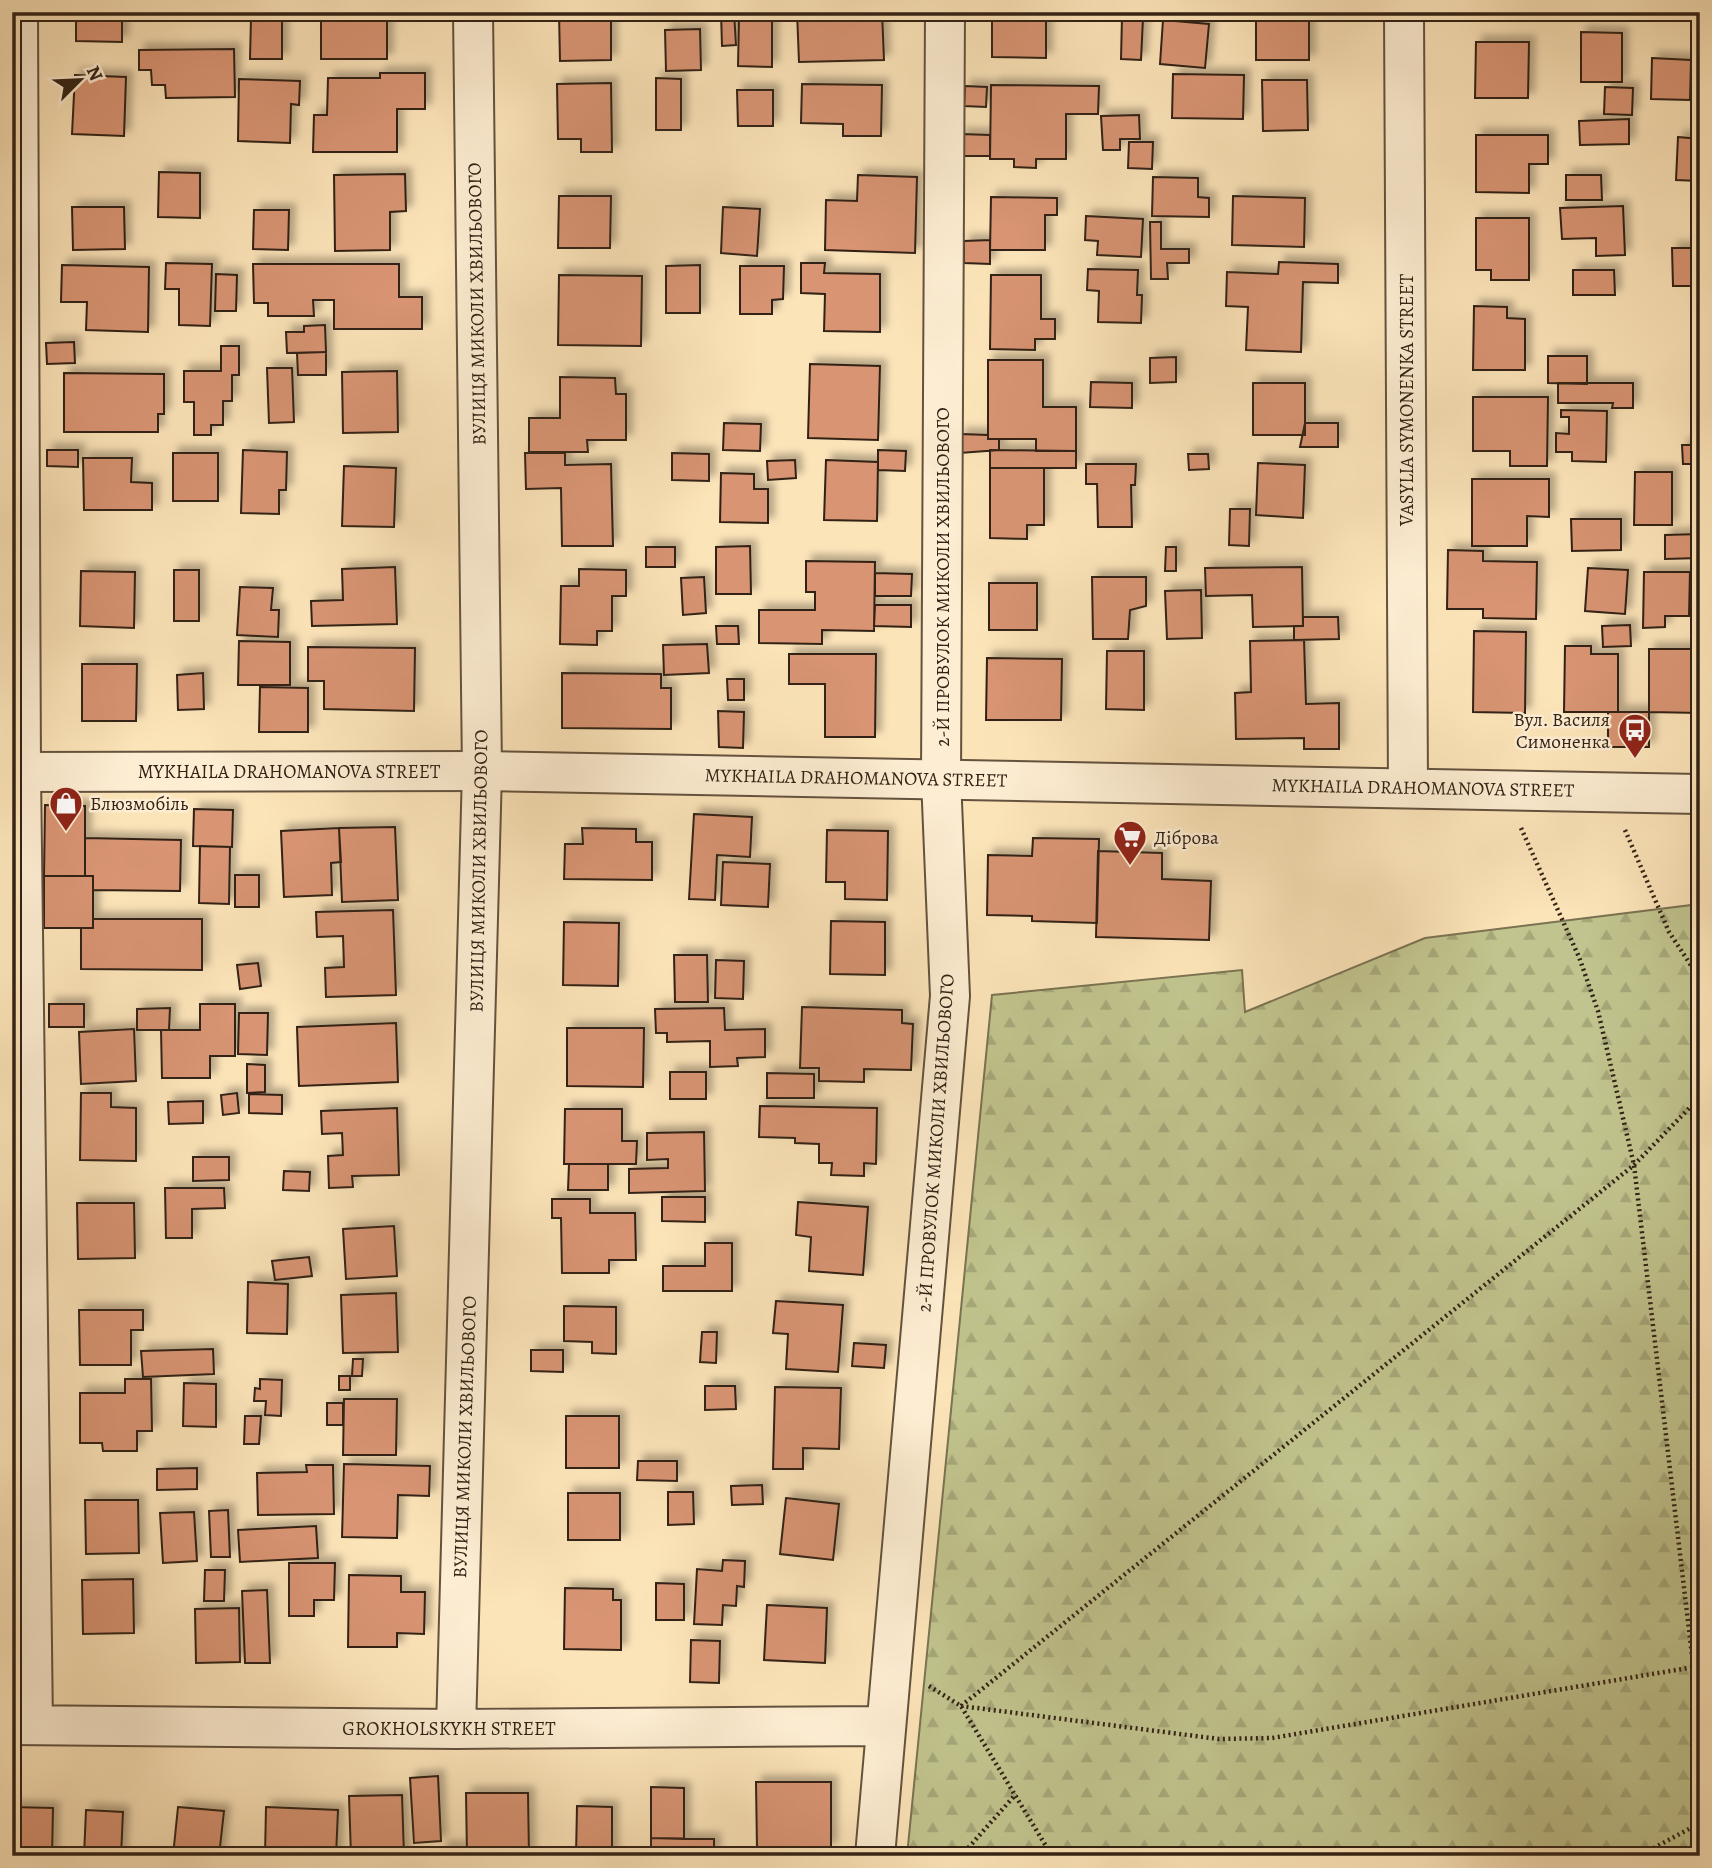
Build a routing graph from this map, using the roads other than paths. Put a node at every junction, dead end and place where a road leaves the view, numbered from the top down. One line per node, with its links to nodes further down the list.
1 (18, 12): 6 (street)
2 (473, 12): 5 (street, ВУЛИЦЯ МИКОЛИ ХВИЛЬОВОГО)
3 (945, 12): 7 (street, 2-Й ПРОВУЛОК МИКОЛИ ХВИЛЬОВОГО)
4 (1404, 12): 8 (street, VASYLIA SYMONENKA STREET)
5 (482, 771): 6 (street, MYKHAILA DRAHOMANOVA STREET); 7 (street, MYKHAILA DRAHOMANOVA STREET); 12 (street, ВУЛИЦЯ МИКОЛИ ХВИЛЬОВОГО)
6 (17, 772): 10 (street)
7 (940, 778): 8 (street, MYKHAILA DRAHOMANOVA STREET); 11 (street, 2-Й ПРОВУЛОК МИКОЛИ ХВИЛЬОВОГО)
8 (1408, 787): 9 (street, MYKHAILA DRAHOMANOVA STREET)
9 (1700, 794)
10 (23, 1725): 12 (street, GROKHOLSKYKH STREET)
11 (886, 1726): 12 (street, GROKHOLSKYKH STREET); 13 (street, 2-Й ПРОВУЛОК МИКОЛИ ХВИЛЬОВОГО)
12 (456, 1729)
13 (875, 1856)

